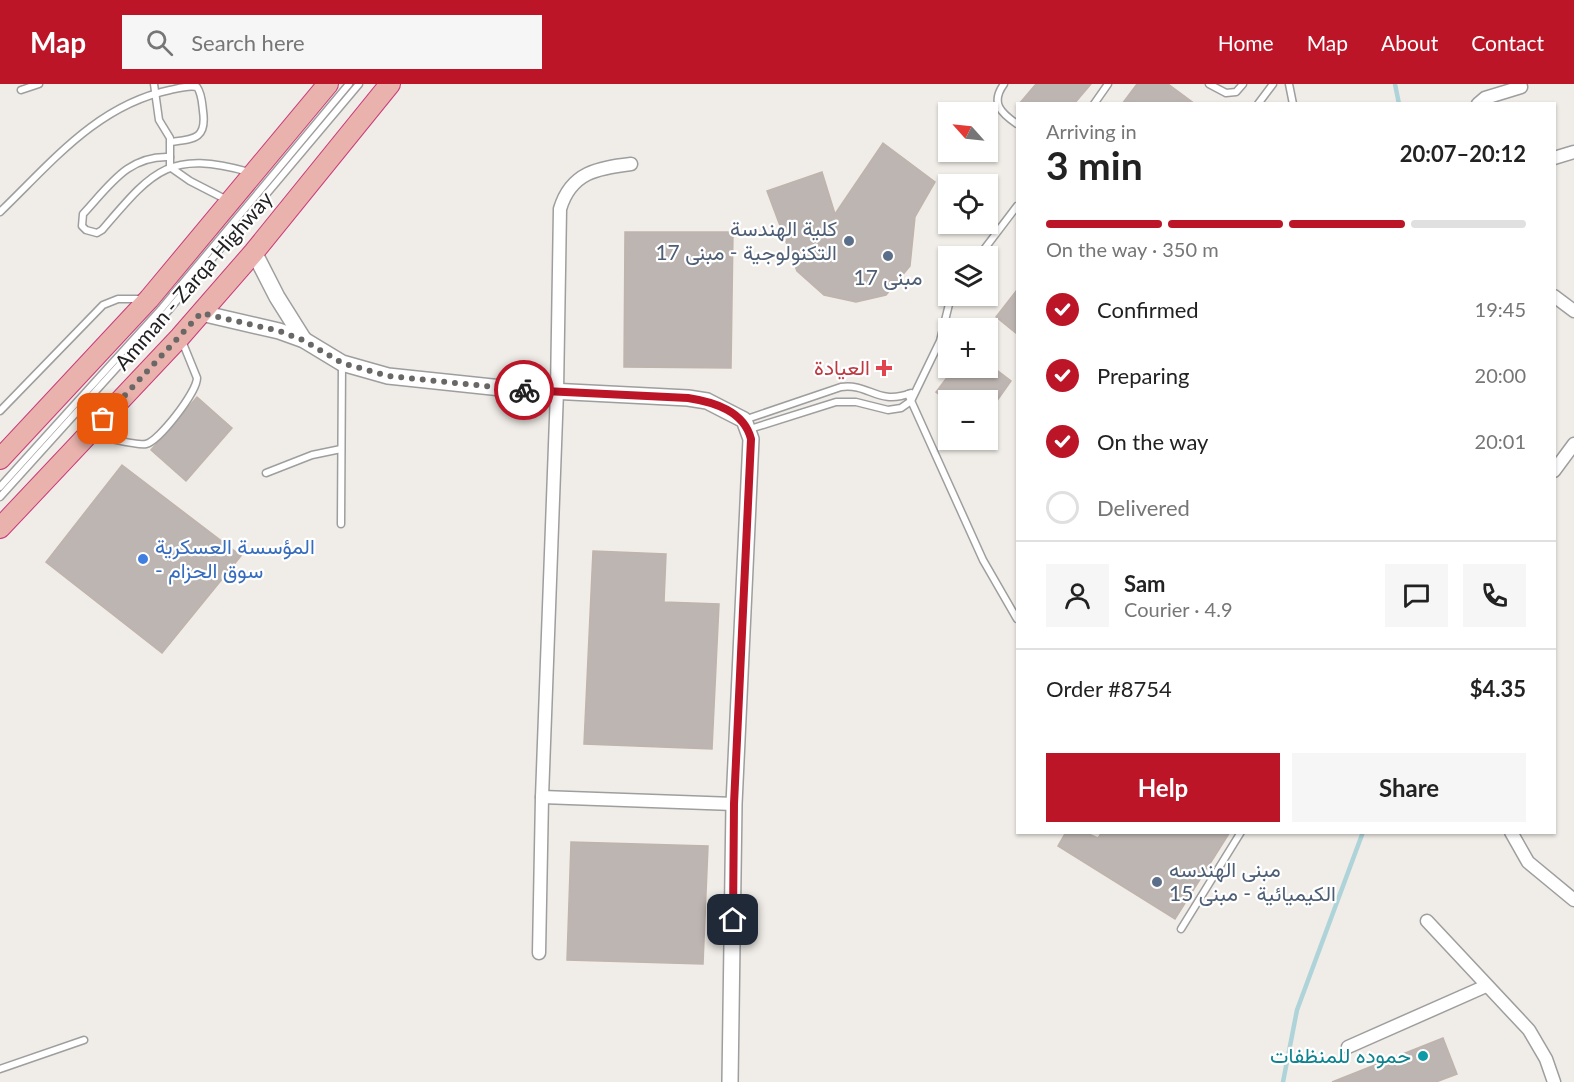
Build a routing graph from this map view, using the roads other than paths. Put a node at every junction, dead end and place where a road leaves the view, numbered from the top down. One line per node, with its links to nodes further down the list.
1 (39, 84): 14 (lane)
2 (154, 84): 15 (lane)
3 (327, 84): 27 (highway, Amman - Zarqa Highway)
4 (349, 84): 55 (lane)
5 (359, 84): 56 (lane)
6 (390, 84): 32 (highway, Amman - Zarqa Highway)
7 (1004, 84): 20 (lane)
8 (1108, 84): 16 (lane)
9 (1209, 84): 10 (lane)
10 (1244, 84)
11 (1273, 84): 17 (lane)
12 (1289, 84): 18 (lane)
13 (1521, 87): 19 (street)
14 (21, 90)
15 (155, 93): 21 (lane); 21 (lane); 30 (lane)
16 (1095, 102)
17 (1260, 102)
18 (1293, 102)
19 (1480, 102)
20 (1016, 123)
21 (171, 142): 24 (lane)
22 (1574, 152): 23 (street)
23 (1556, 157)
24 (170, 158): 26 (lane); 26 (lane)
25 (632, 164): 42 (street)
26 (170, 167): 27 (lane); 28 (lane)
27 (254, 173): 28 (highway, Amman - Zarqa Highway)
28 (230, 201): 34 (highway, Amman - Zarqa Highway)
29 (1016, 207): 31 (lane)
30 (0, 212)
31 (987, 246)
32 (254, 252): 37 (highway, Amman - Zarqa Highway); 39 (street)
33 (1556, 298): 36 (street)
34 (149, 299): 47 (lane); 52 (highway, Amman - Zarqa Highway)
35 (948, 306): 44 (lane)
36 (1574, 311)
37 (201, 313): 38 (highway, Amman - Zarqa Highway); 39 (street)
38 (180, 336): 49 (highway, Amman - Zarqa Highway); 49 (lane)
39 (303, 340): 40 (street)
40 (342, 363): 42 (street); 51 (lane)
41 (846, 386): 43 (lane); 44 (lane); 45 (lane)
42 (557, 391): 48 (street); 60 (street)
43 (820, 394): 46 (lane); 48 (lane)
44 (909, 398): 45 (lane); 59 (lane)
45 (849, 401): 46 (lane)
46 (824, 405): 48 (lane)
47 (0, 411)
48 (746, 425): 61 (street)
49 (88, 436): 58 (highway, Amman - Zarqa Highway)
50 (1574, 444): 53 (street)
51 (341, 449): 54 (lane); 57 (lane)
52 (0, 459)
53 (1556, 468)
54 (267, 473)
55 (0, 487)
56 (0, 497)
57 (341, 524)
58 (0, 528)
59 (1016, 617)
60 (542, 796): 61 (street); 67 (street)
61 (734, 804): 72 (street)
62 (1240, 834): 66 (lane)
63 (1511, 834): 64 (street)
64 (1574, 900)
65 (1427, 921): 68 (street)
66 (1181, 929)
67 (539, 953)
68 (1486, 986): 70 (street); 73 (street)
69 (84, 1040): 71 (lane)
70 (1348, 1047)
71 (0, 1069)
72 (730, 1082)
73 (1554, 1082)

